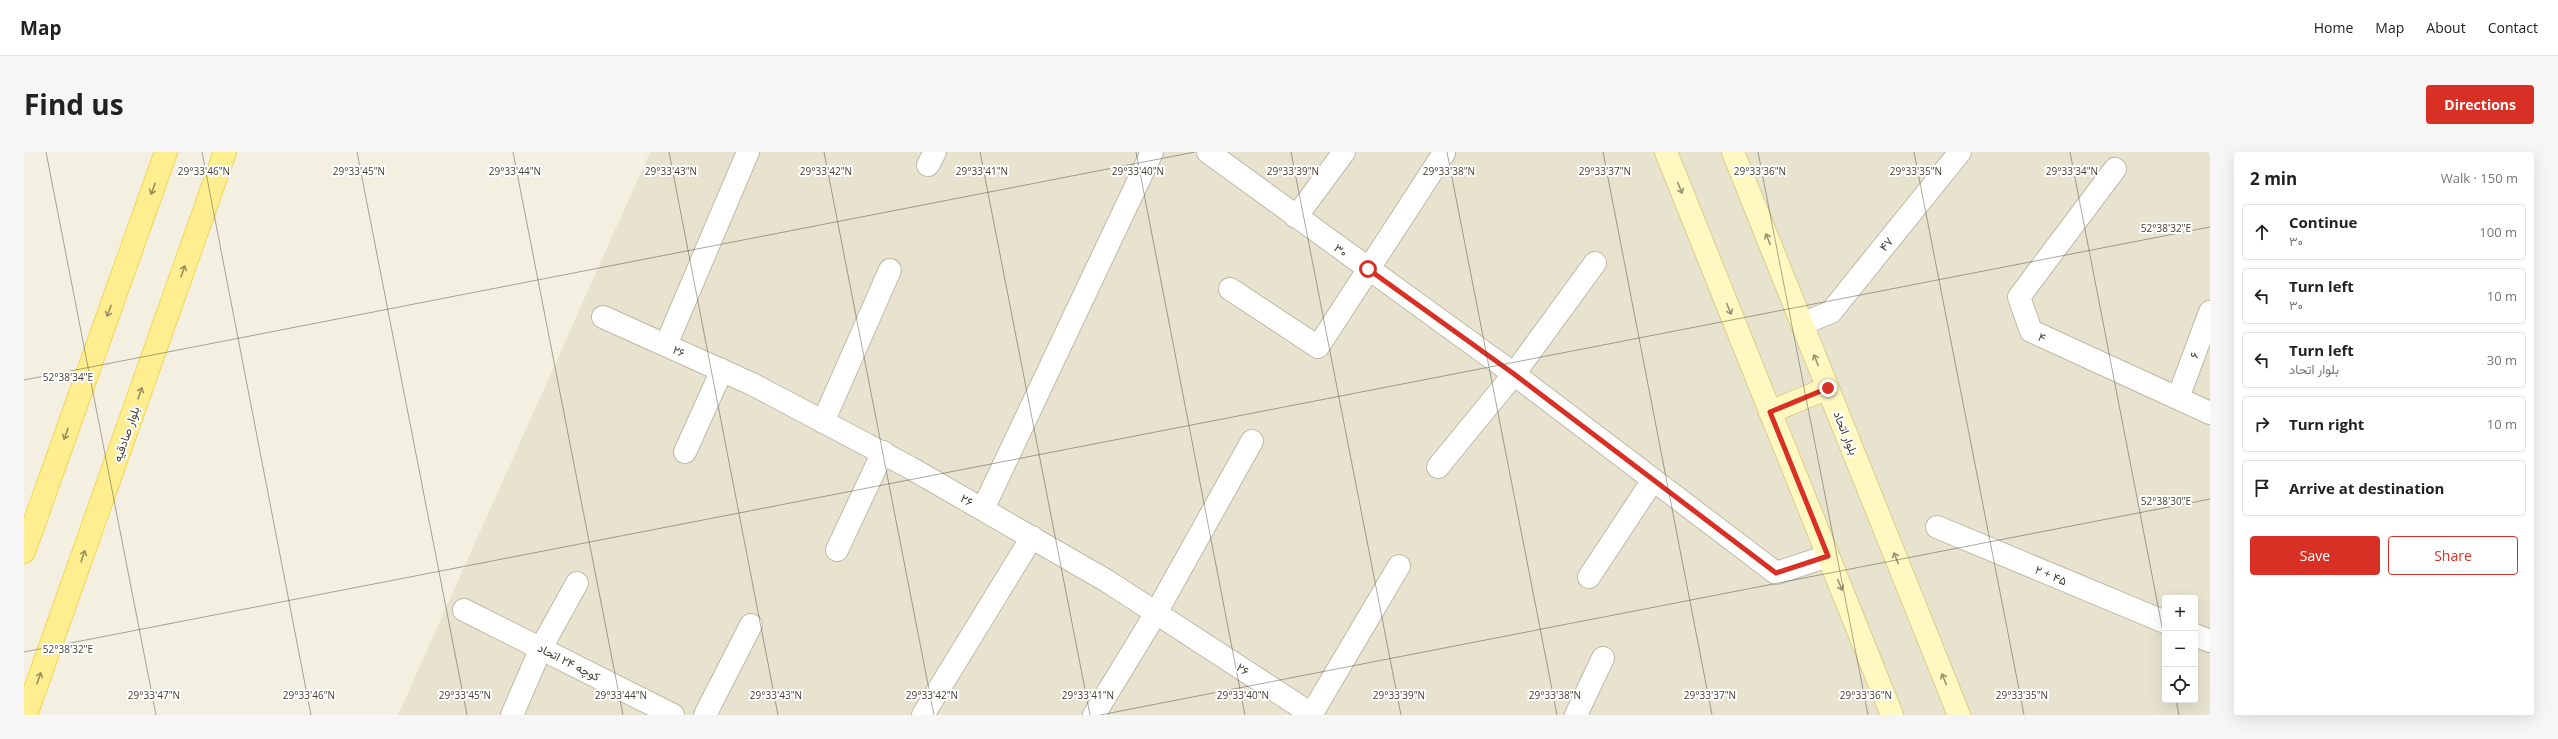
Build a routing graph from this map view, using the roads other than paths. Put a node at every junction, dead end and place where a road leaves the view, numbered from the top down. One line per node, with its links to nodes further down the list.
1 (166, 152): 37 (main road, one-way to 37)
2 (225, 152): 50 (main road, بلوار صادقیه, one-way to 2)
3 (748, 152): 20 (street)
4 (1152, 152): 33 (street)
5 (1208, 152): 12 (street, ۳۰)
6 (1344, 152): 12 (street)
7 (1444, 152): 14 (street)
8 (1666, 152): 25 (main road, one-way to 25)
9 (1732, 152): 19 (main road, بلوار اتحاد, one-way to 9)
10 (1960, 152): 19 (street, ۴۷)
11 (2115, 169): 24 (street, ۴)
12 (1296, 218): 14 (street, ۳۰)
13 (1595, 263): 22 (street)
14 (1368, 269): 16 (street); 22 (street, ۳۰)
15 (890, 270): 27 (street)
16 (1230, 289)
17 (2210, 312): 24 (street, ۶)
18 (603, 317): 20 (street, ۲۶)
19 (1802, 324): 23 (main road, بلوار اتحاد, one-way to 19)
20 (666, 345): 21 (street, ۲۶)
21 (722, 370): 27 (street, ۲۶); 29 (street)
22 (1514, 374): 31 (street); 32 (street, ۳۰)
23 (1828, 388): 25 (main road); 59 (main road, بلوار اتحاد, one-way to 23)
24 (2178, 398): 26 (street, ۴)
25 (1770, 412): 38 (main road)
26 (2210, 413)
27 (823, 422): 30 (street, ۲۶)
28 (1252, 441): 43 (street)
29 (685, 452)
30 (883, 452): 33 (street, ۲۶); 36 (street)
31 (1438, 467)
32 (1654, 480): 38 (street, ۳۰); 40 (street)
33 (983, 509): 35 (street, ۲۶)
34 (1937, 527): 44 (street, ۲ + ۴۵)
35 (1032, 537): 43 (street, ۲۶); 54 (street)
36 (837, 550)
37 (24, 552)
38 (1828, 556): 58 (main road, one-way to 58)
39 (1399, 566): 56 (street)
40 (1589, 577)
41 (577, 583): 48 (street)
42 (464, 610): 48 (street, کوچه ۲۴ اتحاد)
43 (1156, 613): 55 (street); 56 (street, ۲۶)
44 (2162, 621)
45 (751, 625): 53 (street)
46 (2198, 636): 47 (street)
47 (2210, 641)
48 (541, 648): 51 (street); 52 (street, کوچه ۲۴ اتحاد)
49 (1604, 658): 57 (street)
50 (26, 715)
51 (512, 715)
52 (674, 715)
53 (705, 715)
54 (923, 715)
55 (1094, 715)
56 (1312, 715)
57 (1576, 715)
58 (1892, 715)
59 (1959, 715)

